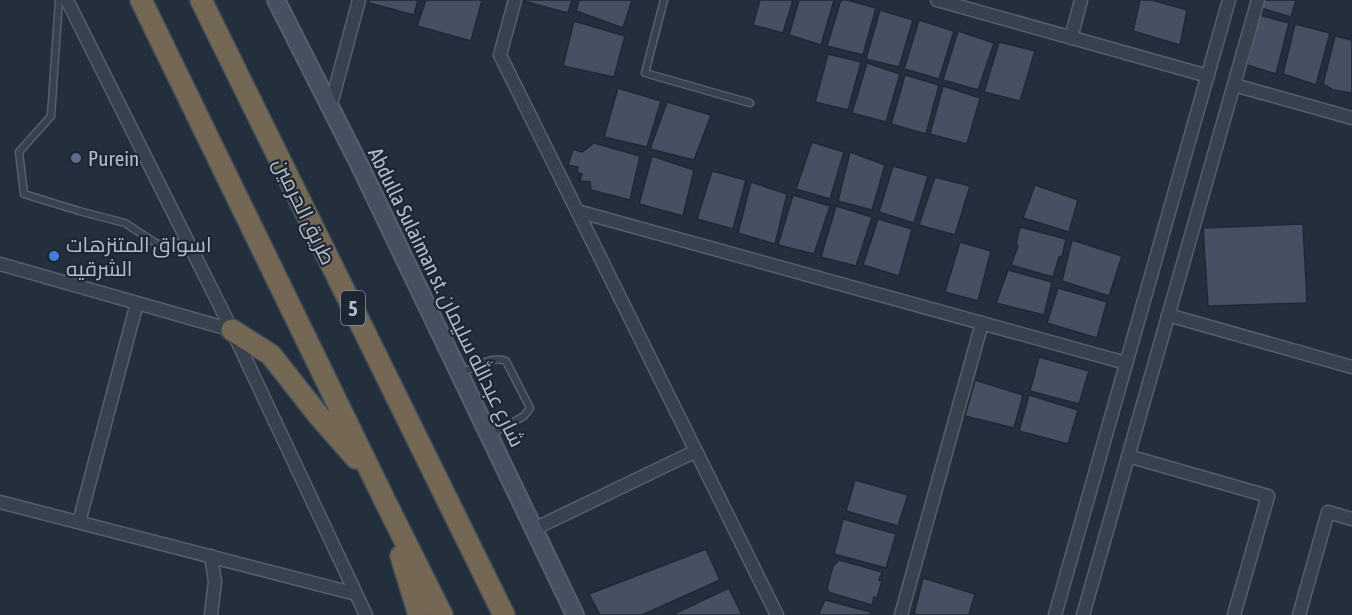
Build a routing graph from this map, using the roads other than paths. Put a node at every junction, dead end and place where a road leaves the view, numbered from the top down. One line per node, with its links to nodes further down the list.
1 (58, 0): 20 (lane)
2 (66, 0): 20 (street)
3 (141, 0): 32 (highway)
4 (201, 0): 44 (highway, طريق الحرمين / 5)
5 (276, 0): 17 (main road, Abdulla Sulaiman st. شارع عبدالله سليمان)
6 (359, 0): 17 (street)
7 (515, 0): 19 (street)
8 (664, 0): 16 (lane)
9 (937, 0): 13 (street)
10 (1081, 0): 13 (street)
11 (1229, 0): 14 (street)
12 (1258, 0): 15 (street)
13 (1071, 38): 14 (street)
14 (1208, 76): 26 (street)
15 (1234, 85): 18 (street); 23 (street)
16 (750, 103)
17 (330, 108): 28 (main road, Abdulla Sulaiman st. شارع عبدالله سليمان)
18 (1352, 118)
19 (577, 211): 24 (street); 30 (street)
20 (188, 242): 25 (street)
21 (0, 264): 22 (street)
22 (137, 303): 25 (street); 36 (street)
23 (1168, 315): 27 (street); 31 (street)
24 (982, 323): 26 (street); 47 (street)
25 (232, 330): 32 (highway); 39 (street)
26 (1126, 363): 48 (street)
27 (1352, 367)
28 (460, 374): 29 (main road, Abdulla Sulaiman st. شارع عبدالله سليمان); 29 (lane)
29 (489, 436): 37 (main road, Abdulla Sulaiman st. شارع عبدالله سليمان)
30 (696, 451): 37 (street); 46 (street)
31 (1128, 456): 49 (street); 50 (street)
32 (374, 478): 33 (highway)
33 (385, 501): 42 (highway); 43 (highway)
34 (0, 503): 36 (street)
35 (1352, 519): 51 (street)
36 (79, 522): 38 (street)
37 (534, 530): 45 (main road, Abdulla Sulaiman st. شارع عبدالله سليمان)
38 (211, 556): 39 (street); 40 (street)
39 (357, 594): 41 (street)
40 (211, 615)
41 (366, 615)
42 (419, 615)
43 (442, 615)
44 (504, 615)
45 (575, 615)
46 (777, 615)
47 (901, 615)
48 (1055, 615)
49 (1083, 615)
50 (1234, 615)
51 (1299, 615)

